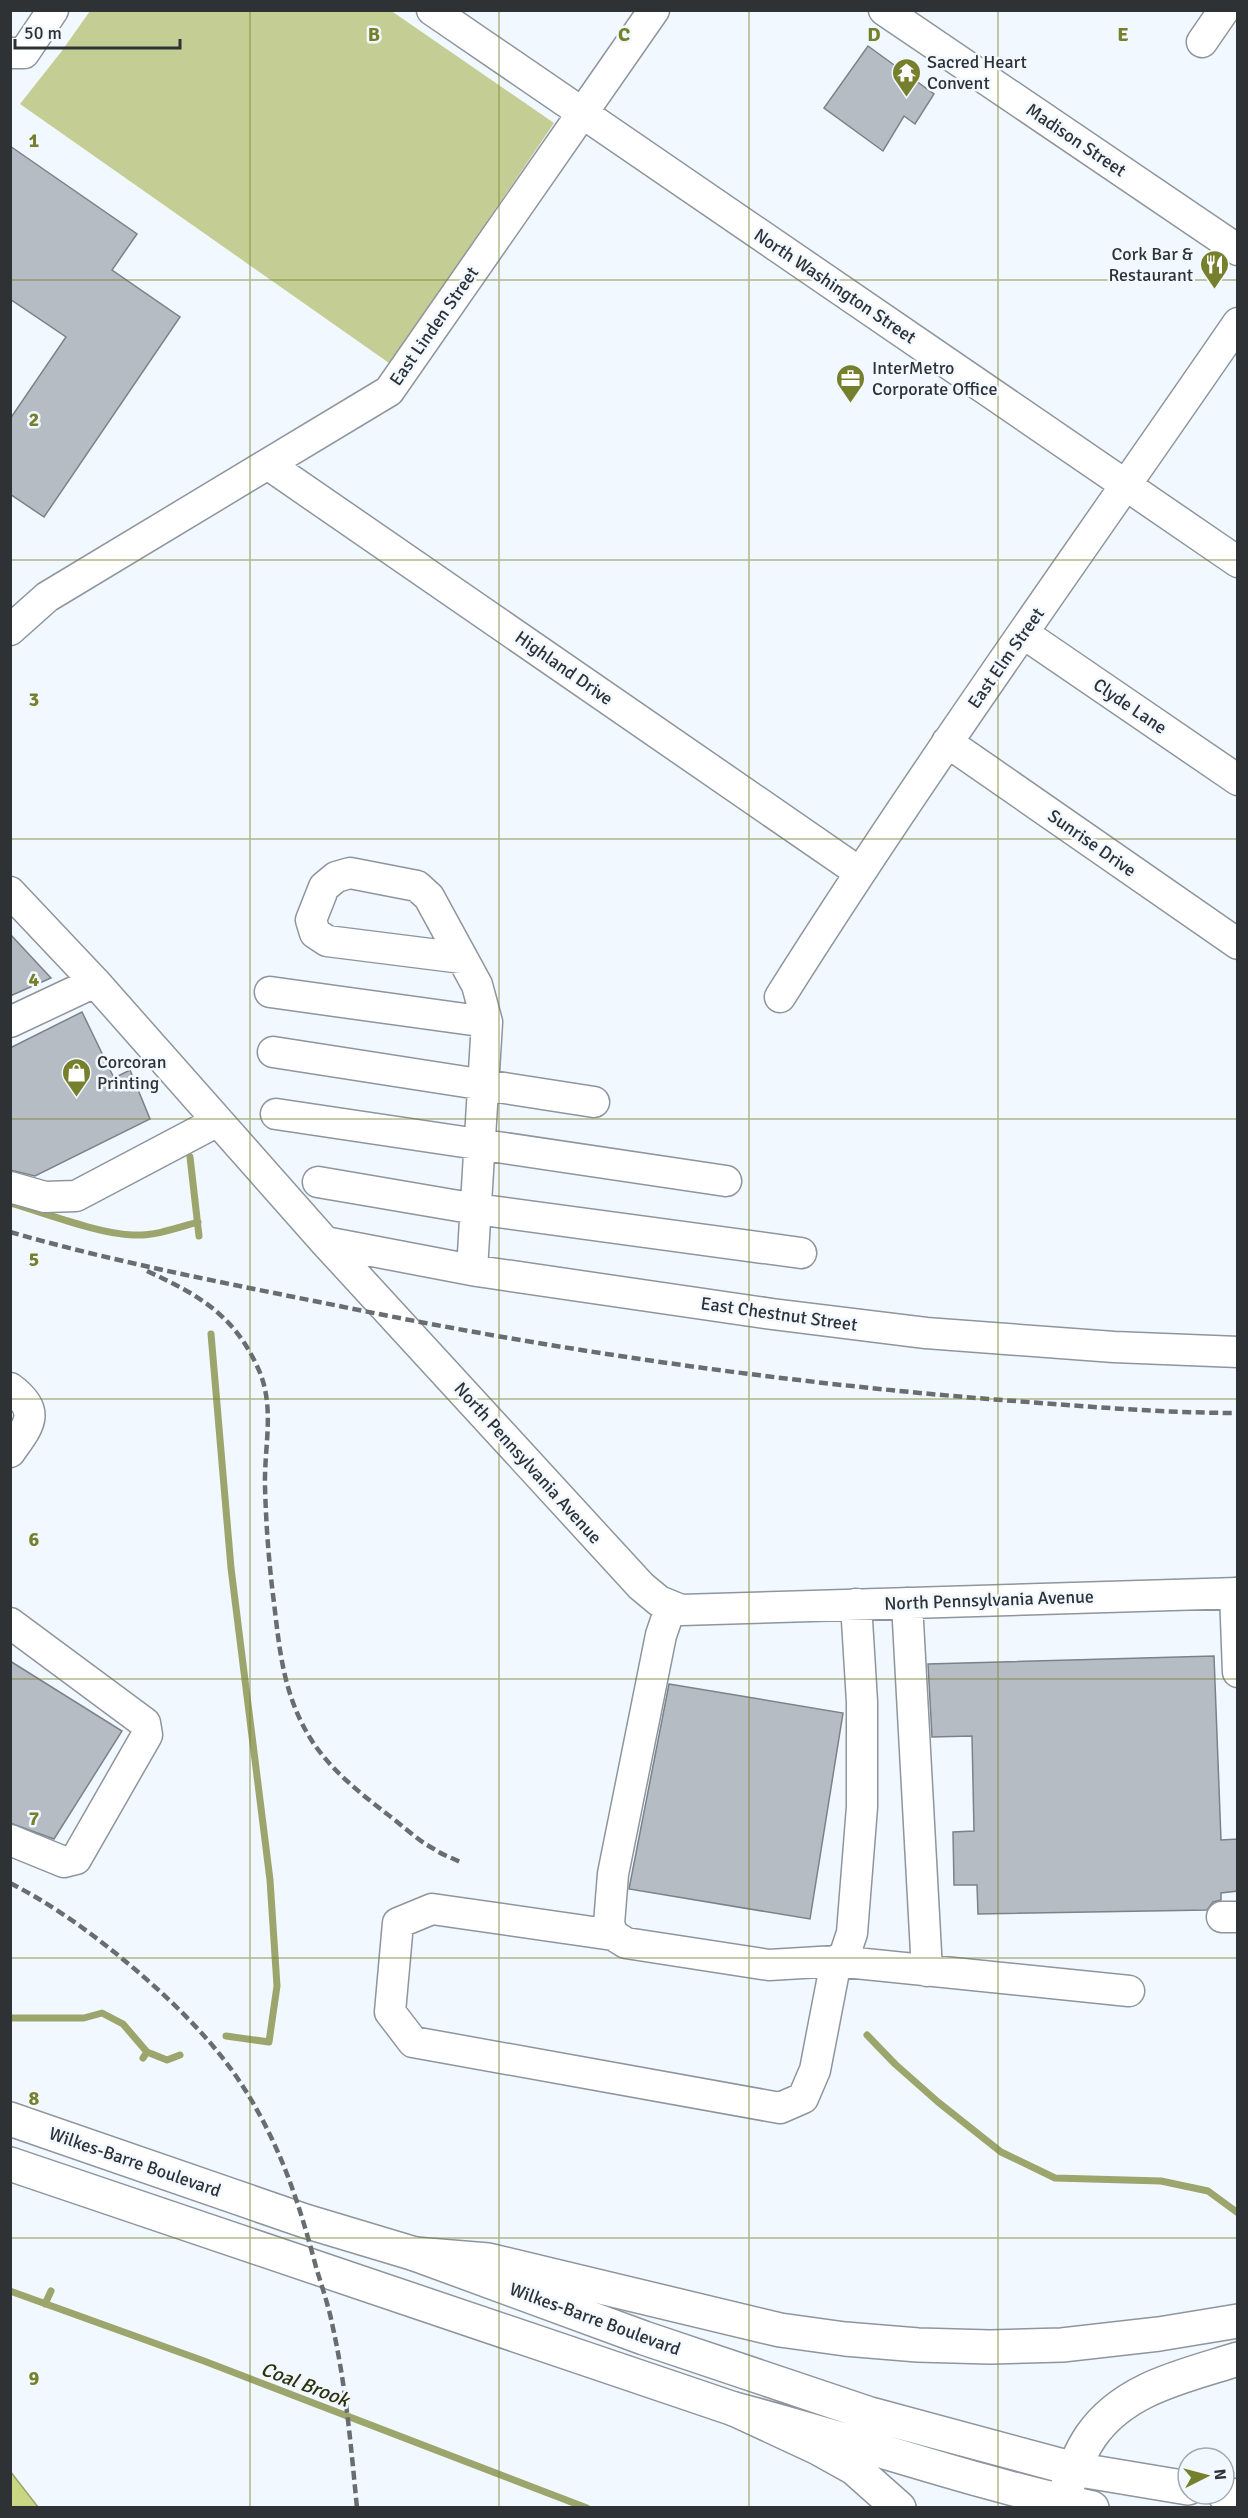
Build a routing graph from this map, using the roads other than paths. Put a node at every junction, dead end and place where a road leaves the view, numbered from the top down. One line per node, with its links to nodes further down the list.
1 (53, 10): 7 (street)
2 (432, 10): 8 (street, North Washington Street)
3 (654, 10): 8 (street, East Linden Street)
4 (884, 10): 9 (street, Madison Street)
5 (1224, 10): 6 (street)
6 (1202, 42)
7 (10, 53)
8 (582, 113): 11 (street, East Linden Street); 12 (street, North Washington Street)
9 (1238, 250)
10 (1238, 323): 12 (street, East Elm Street)
11 (269, 465): 14 (street, East Linden Street); 18 (street, Highland Drive)
12 (1126, 486): 13 (street, North Washington Street); 15 (street, East Elm Street)
13 (1238, 562)
14 (10, 630)
15 (1023, 633): 16 (street, East Elm Street); 17 (street, Clyde Lane)
16 (947, 742): 18 (street, East Elm Street); 20 (street, Sunrise Drive)
17 (1238, 780)
18 (859, 872): 24 (street, East Elm Street)
19 (10, 892): 22 (street, North Pennsylvania Avenue)
20 (1238, 944)
21 (462, 958): 21 (street); 26 (street)
22 (95, 982): 25 (street); 31 (street, North Pennsylvania Avenue)
23 (270, 992): 26 (street)
24 (780, 997)
25 (10, 1022)
26 (487, 1022): 28 (street)
27 (273, 1052): 28 (street)
28 (483, 1084): 29 (street); 32 (street)
29 (594, 1102)
30 (276, 1113): 32 (street)
31 (218, 1121): 35 (street); 37 (street, North Pennsylvania Avenue)
32 (480, 1145): 33 (street); 36 (street)
33 (726, 1181)
34 (318, 1182): 36 (street)
35 (10, 1187)
36 (476, 1209): 38 (street); 39 (street)
37 (325, 1242): 39 (street, East Chestnut Street); 46 (street, North Pennsylvania Avenue)
38 (801, 1253)
39 (472, 1270): 40 (street, East Chestnut Street)
40 (1238, 1352)
41 (10, 1388): 42 (street)
42 (10, 1452)
43 (1236, 1593): 44 (street, North Pennsylvania Avenue); 48 (street)
44 (907, 1603): 45 (street, North Pennsylvania Avenue); 52 (street)
45 (856, 1604): 46 (street, North Pennsylvania Avenue); 51 (street)
46 (670, 1606): 50 (street)
47 (10, 1623): 49 (street)
48 (1238, 1672)
49 (10, 1840)
50 (613, 1935): 51 (street); 51 (street)
51 (836, 1961): 52 (street)
52 (927, 1971): 53 (street)
53 (1129, 1991)
54 (10, 2119): 56 (main road, Wilkes-Barre Boulevard)
55 (10, 2164): 59 (main road)
56 (415, 2254): 57 (main road); 60 (main road, Wilkes-Barre Boulevard)
57 (1238, 2321)
58 (1238, 2359): 60 (main road)
59 (734, 2409): 62 (main road); 63 (main road)
60 (1074, 2469): 61 (main road, Wilkes-Barre Boulevard); 62 (main road)
61 (1176, 2486)
62 (1071, 2505)
63 (899, 2508)

